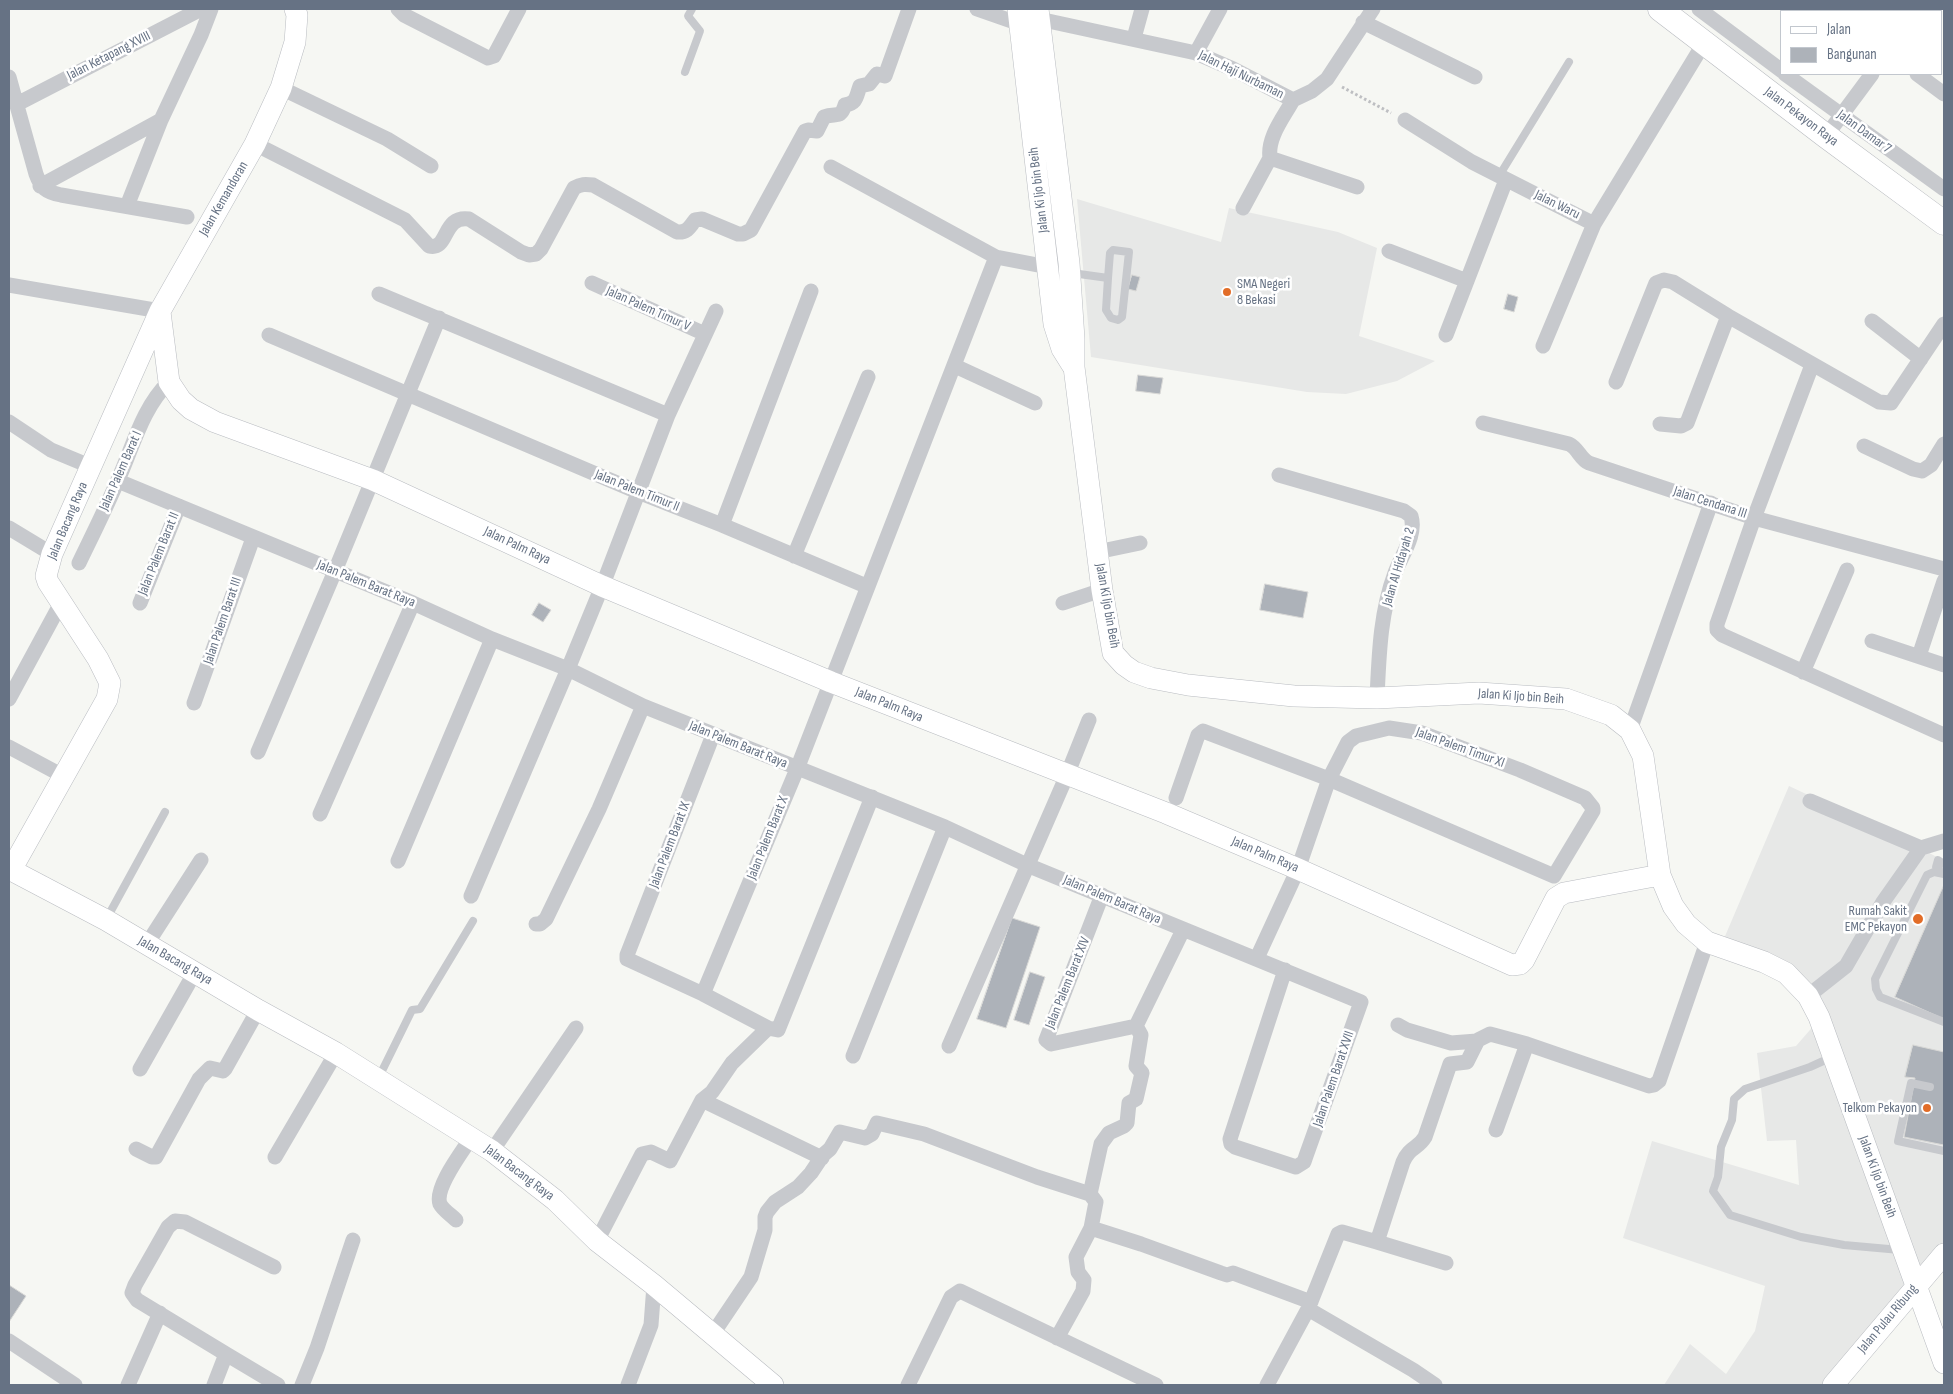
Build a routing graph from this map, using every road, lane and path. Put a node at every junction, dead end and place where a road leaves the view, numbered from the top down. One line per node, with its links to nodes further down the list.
1 (201, 9): 31 (street, Jalan Ketapang XVIII)
2 (211, 9): 33 (street)
3 (295, 9): 28 (street, Jalan Kemandoran)
4 (398, 9): 5 (street)
5 (519, 9)
6 (692, 9): 21 (lane)
7 (910, 9): 36 (street)
8 (976, 9): 14 (street, Jalan Haji Nurbaman)
9 (1142, 9): 16 (street)
10 (1220, 9): 18 (street)
11 (1372, 9): 15 (street, Jalan Haji Nurbaman)
12 (1660, 9): 17 (main road, Jalan Pekayon Raya)
13 (1699, 9): 20 (street)
14 (1029, 15): 16 (street, Jalan Haji Nurbaman); 51 (street, Jalan Ki Ijo bin Beih); 52 (street, Jalan Ki Ijo bin Beih)
15 (1363, 22): 26 (street); 27 (street, Jalan Haji Nurbaman)
16 (1134, 38): 18 (street, Jalan Haji Nurbaman)
17 (1704, 43): 35 (main road, Jalan Pekayon Raya); 48 (street, Jalan Waru)
18 (1196, 53): 30 (street, Jalan Haji Nurbaman)
19 (1569, 62): 40 (lane)
20 (1780, 70)
21 (685, 72)
22 (1786, 75): 32 (street, Jalan Damar 7)
23 (1871, 75): 32 (street)
24 (1918, 75): 29 (street)
25 (9, 77): 31 (street)
26 (1475, 78)
27 (1327, 79): 30 (street, Jalan Haji Nurbaman); 34 (path)
28 (281, 88): 36 (street, Jalan Kemandoran); 38 (street)
29 (1944, 94)
30 (1293, 100): 37 (street)
31 (17, 104): 41 (street)
32 (1841, 116): 35 (street); 43 (street, Jalan Damar 7)
33 (161, 120): 41 (street); 44 (street)
34 (1405, 120): 40 (street, Jalan Waru)
35 (1826, 136): 47 (main road, Jalan Pekayon Raya)
36 (255, 144): 60 (street, Jalan Kemandoran)
37 (1270, 158): 42 (street); 45 (street)
38 (431, 166)
39 (831, 167): 50 (street)
40 (1502, 178): 48 (street, Jalan Waru); 54 (street)
41 (40, 186): 44 (street)
42 (1357, 187)
43 (1944, 189)
44 (127, 206): 46 (street)
45 (1243, 208)
46 (187, 217)
47 (1944, 223)
48 (1594, 224): 68 (street)
49 (1389, 251): 54 (street)
50 (996, 257): 51 (street); 71 (street, Jalan Palem Barat X)
51 (1048, 266): 72 (street, Jalan Ki Ijo bin Beih)
52 (1070, 273): 53 (lane); 72 (street, Jalan Ki Ijo bin Beih)
53 (1108, 278): 53 (lane)
54 (1467, 281): 67 (street)
55 (592, 283): 65 (street, Jalan Palem Timur V)
56 (9, 285): 60 (street)
57 (811, 291): 94 (street)
58 (379, 294): 62 (street)
59 (716, 311): 65 (street)
60 (160, 312): 74 (street, Jalan Kemandoran); 75 (street)
61 (1728, 316): 70 (street); 76 (street); 82 (street)
62 (439, 318): 77 (street); 79 (street)
63 (1872, 321): 69 (street)
64 (1944, 324): 69 (street)
65 (705, 334): 79 (street)
66 (269, 335): 77 (street, Jalan Palem Timur II)
67 (1446, 335)
68 (1543, 346)
69 (1921, 359): 70 (street)
70 (1812, 365): 93 (street)
71 (954, 366): 78 (street); 107 (street, Jalan Palem Barat X)
72 (1074, 367): 98 (street, Jalan Ki Ijo bin Beih)
73 (868, 377): 100 (street)
74 (128, 382): 85 (street, Jalan Bacang Raya)
75 (168, 382): 88 (street, Jalan Palm Raya); 89 (street, Jalan Palem Barat I)
76 (1616, 382)
77 (408, 395): 88 (street); 90 (street, Jalan Palem Timur II)
78 (1035, 403)
79 (668, 415): 90 (street)
80 (9, 422): 85 (street)
81 (1483, 423): 91 (street, Jalan Cendana III)
82 (1660, 424)
83 (1944, 444): 86 (street)
84 (1864, 446): 86 (street)
85 (92, 467): 99 (street, Jalan Bacang Raya)
86 (1938, 467)
87 (1279, 475): 120 (street, Jalan Al Hidayah 2)
88 (373, 480): 104 (street); 106 (street, Jalan Palm Raya)
89 (118, 481): 92 (street, Jalan Palem Barat Raya); 101 (street, Jalan Palem Barat I)
90 (638, 492): 94 (street, Jalan Palem Timur II); 106 (street)
91 (1711, 503): 93 (street, Jalan Cendana III); 125 (street)
92 (178, 506): 96 (street, Jalan Palem Barat Raya); 110 (street, Jalan Palem Barat II)
93 (1754, 518): 102 (street, Jalan Cendana III); 118 (street)
94 (722, 525): 100 (street, Jalan Palem Timur II)
95 (9, 528): 99 (street)
96 (253, 538): 104 (street, Jalan Palem Barat Raya); 122 (street, Jalan Palem Barat III)
97 (1140, 543): 98 (street)
98 (1097, 552): 108 (street, Jalan Ki Ijo bin Beih)
99 (52, 554): 109 (street, Jalan Bacang Raya)
100 (794, 556): 107 (street, Jalan Palem Timur II)
101 (79, 563)
102 (1944, 569)
103 (1848, 570): 118 (street)
104 (335, 571): 111 (street, Jalan Palem Barat Raya); 129 (street)
105 (1944, 581): 115 (street)
106 (602, 586): 117 (street); 119 (street, Jalan Palm Raya)
107 (866, 586): 119 (street, Jalan Palem Barat X)
108 (1102, 590): 112 (street); 120 (street, Jalan Ki Ijo bin Beih)
109 (61, 603): 121 (street); 132 (street, Jalan Bacang Raya)
110 (140, 603)
111 (413, 603): 113 (street, Jalan Palem Barat Raya); 138 (street)
112 (1063, 603)
113 (492, 639): 117 (street, Jalan Palem Barat Raya); 143 (street)
114 (1872, 641): 115 (street)
115 (1919, 656): 116 (street)
116 (1944, 665)
117 (568, 669): 123 (street, Jalan Palem Barat Raya); 151 (street)
118 (1803, 672): 127 (street)
119 (831, 682): 130 (street, Jalan Palem Barat X); 131 (street, Jalan Palm Raya)
120 (1377, 698): 125 (street, Jalan Ki Ijo bin Beih)
121 (9, 699)
122 (194, 703)
123 (643, 706): 126 (street, Jalan Palem Barat Raya); 154 (street)
124 (1088, 720): 131 (street)
125 (1630, 730): 149 (street, Jalan Ki Ijo bin Beih)
126 (713, 735): 130 (street, Jalan Palem Barat Raya); 161 (street, Jalan Palem Barat IX)
127 (1944, 735)
128 (9, 747): 132 (street)
129 (258, 752)
130 (797, 769): 134 (street, Jalan Palem Barat Raya); 161 (street, Jalan Palem Barat X)
131 (1066, 775): 145 (street); 146 (street, Jalan Palm Raya)
132 (65, 777): 147 (street, Jalan Bacang Raya)
133 (1329, 779): 133 (street, Jalan Palem Timur XI); 135 (street); 146 (street, Jalan Palem Timur XI)
134 (872, 797): 139 (street, Jalan Palem Barat Raya); 169 (street)
135 (1176, 798)
136 (1810, 801): 141 (street)
137 (165, 812): 152 (lane)
138 (320, 814)
139 (945, 827): 145 (street, Jalan Palem Barat Raya); 174 (street)
140 (1944, 841): 141 (street)
141 (1921, 848): 162 (street)
142 (201, 860): 157 (street)
143 (398, 861)
144 (1944, 864): 148 (lane)
145 (1026, 865): 150 (street, Jalan Palem Barat Raya); 172 (street)
146 (1298, 869): 149 (street, Jalan Palm Raya); 158 (street, Jalan Palem Timur XI)
147 (10, 872): 152 (street, Jalan Bacang Raya)
148 (1943, 873): 165 (lane)
149 (1660, 875): 156 (street, Jalan Ki Ijo bin Beih)
150 (1102, 895): 155 (street, Jalan Palem Barat Raya); 167 (street, Jalan Palem Barat XIV)
151 (470, 896)
152 (106, 920): 157 (street, Jalan Bacang Raya)
153 (473, 921): 177 (lane)
154 (536, 924)
155 (1183, 930): 158 (street, Jalan Palem Barat Raya); 167 (street)
156 (1707, 942): 162 (street, Jalan Ki Ijo bin Beih); 171 (street)
157 (147, 944): 160 (street, Jalan Bacang Raya)
158 (1257, 958): 159 (street, Jalan Palem Barat Raya)
159 (1285, 970): 163 (street, Jalan Palem Barat Raya); 163 (street, Jalan Palem Barat XVII)
160 (195, 972): 164 (street, Jalan Bacang Raya); 176 (street)
161 (704, 994): 169 (street)
162 (1808, 996): 175 (street, Jalan Ki Ijo bin Beih)
163 (1361, 1002)
164 (258, 1010): 173 (street, Jalan Bacang Raya); 182 (street)
165 (1944, 1022)
166 (1398, 1025): 170 (street)
167 (1136, 1026): 187 (street)
168 (576, 1028): 183 (street)
169 (768, 1028): 179 (street)
170 (1477, 1042): 171 (street); 192 (street)
171 (1527, 1044): 180 (street)
172 (950, 1046)
173 (336, 1052): 177 (street, Jalan Bacang Raya); 185 (street)
174 (853, 1056)
175 (1833, 1056): 193 (street, Jalan Ki Ijo bin Beih); 193 (lane)
176 (140, 1069)
177 (378, 1079): 181 (street, Jalan Bacang Raya)
178 (1930, 1086): 184 (lane)
179 (702, 1100): 186 (street); 191 (street)
180 (1496, 1130)
181 (471, 1138): 183 (street, Jalan Bacang Raya); 188 (street)
182 (136, 1149)
183 (492, 1151): 191 (street, Jalan Bacang Raya)
184 (1944, 1152)
185 (275, 1157)
186 (822, 1158): 187 (street); 201 (street)
187 (1090, 1194): 189 (street)
188 (456, 1220)
189 (1091, 1228): 199 (street); 202 (street)
190 (353, 1240): 211 (street)
191 (597, 1241): 197 (street, Jalan Bacang Raya)
192 (1377, 1242): 195 (street); 199 (street)
193 (1904, 1250): 198 (street, Jalan Ki Ijo bin Beih)
194 (1944, 1254): 198 (street, Jalan Pulau Ribung)
195 (1446, 1263)
196 (274, 1267): 200 (street)
197 (654, 1285): 201 (street, Jalan Bacang Raya); 212 (street)
198 (1916, 1285): 205 (street, Jalan Ki Ijo bin Beih); 217 (street, Jalan Pulau Ribung)
199 (1309, 1305): 215 (street); 216 (street)
200 (160, 1313): 204 (street); 208 (street)
201 (712, 1335): 206 (street, Jalan Bacang Raya)
202 (1058, 1338): 213 (street); 214 (street)
203 (9, 1341): 207 (street)
204 (226, 1354): 209 (street); 210 (street)
205 (1944, 1363)
206 (765, 1383)
207 (75, 1385)
208 (128, 1385)
209 (214, 1385)
210 (278, 1385)
211 (302, 1385)
212 (628, 1385)
213 (908, 1385)
214 (1156, 1385)
215 (1266, 1385)
216 (1435, 1385)
217 (1833, 1385)

